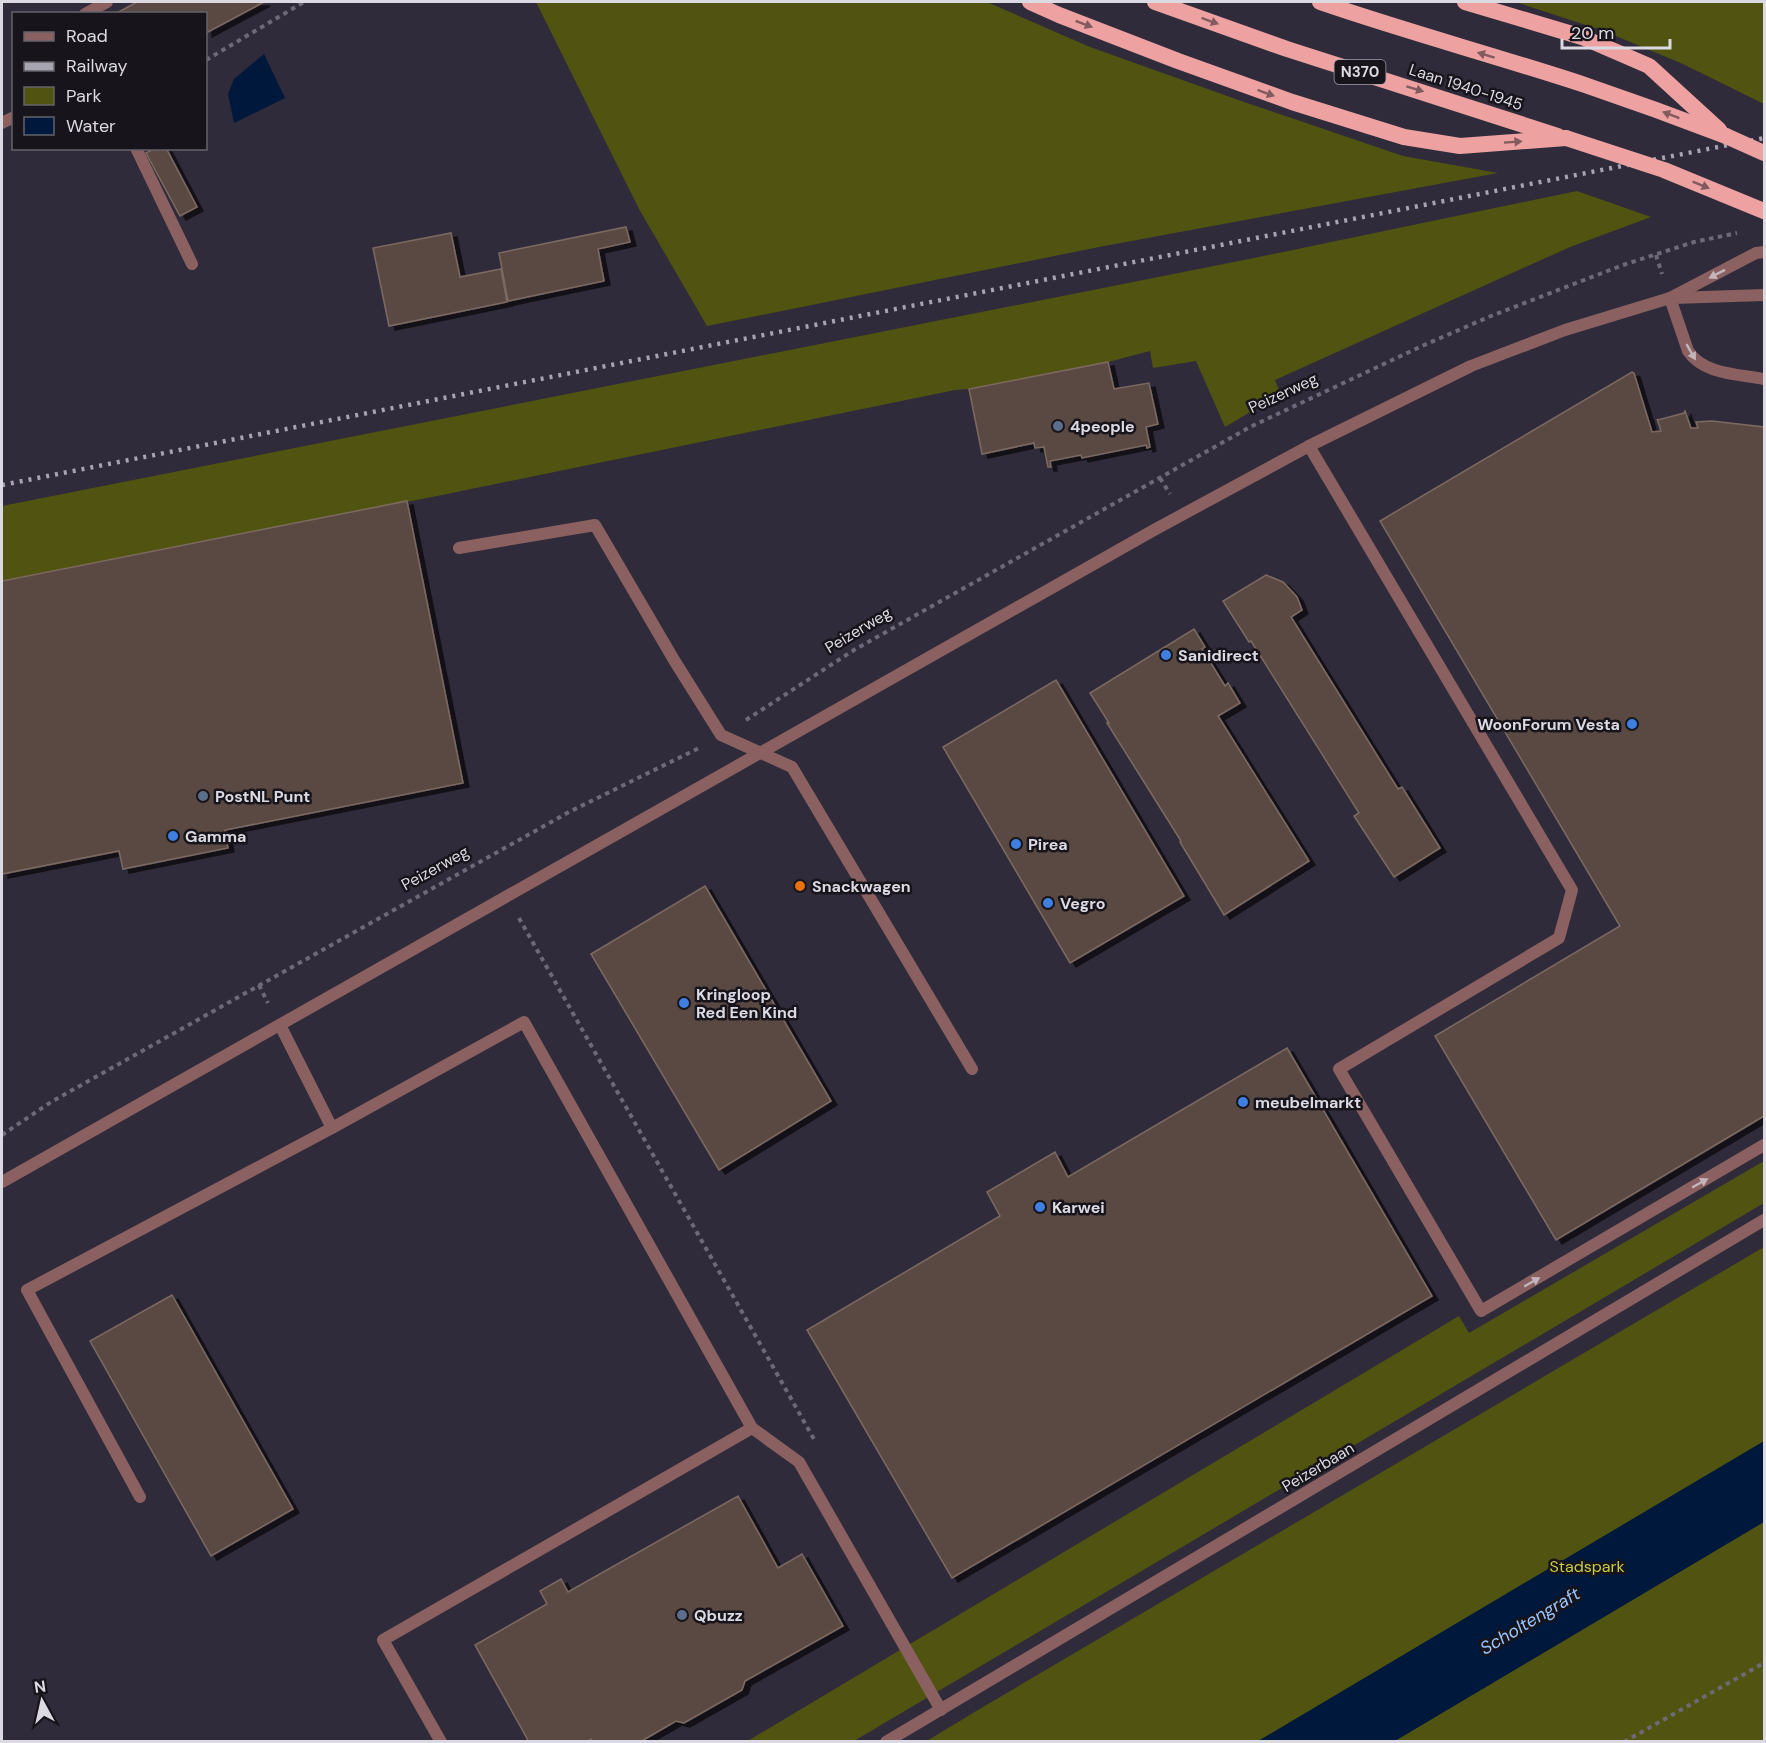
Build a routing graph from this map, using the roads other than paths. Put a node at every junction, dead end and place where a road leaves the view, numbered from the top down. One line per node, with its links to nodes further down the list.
1 (107, 2): 6 (street)
2 (1030, 2): 8 (highway, N370, one-way to 8)
3 (1155, 2): 8 (highway, Laan 1940-1945 / N370, one-way to 8)
4 (1320, 2): 7 (highway, one-way to 4)
5 (1465, 2): 7 (highway)
6 (89, 12)
7 (1726, 136): 10 (highway, bridge)
8 (1566, 138): 11 (highway, Laan 1940-1945 / N370, one-way to 11, bridge)
9 (137, 150): 13 (street)
10 (1764, 153)
11 (1764, 211)
12 (1764, 252): 15 (street, one-way to 15)
13 (192, 264)
14 (1764, 295): 15 (street)
15 (1670, 298): 16 (street, one-way to 16); 17 (street)
16 (1764, 379)
17 (1309, 446): 19 (street); 23 (street, one-way to 23)
18 (459, 548): 19 (street)
19 (760, 753): 20 (street); 21 (street)
20 (280, 1025): 22 (street); 24 (street)
21 (972, 1069)
22 (332, 1128): 26 (street); 27 (street)
23 (1764, 1144)
24 (2, 1182)
25 (1764, 1220): 28 (street, Peizerbaan)
26 (752, 1428): 28 (street); 29 (street)
27 (140, 1497)
28 (940, 1710): 30 (street, Peizerbaan)
29 (441, 1742)
30 (886, 1742)

